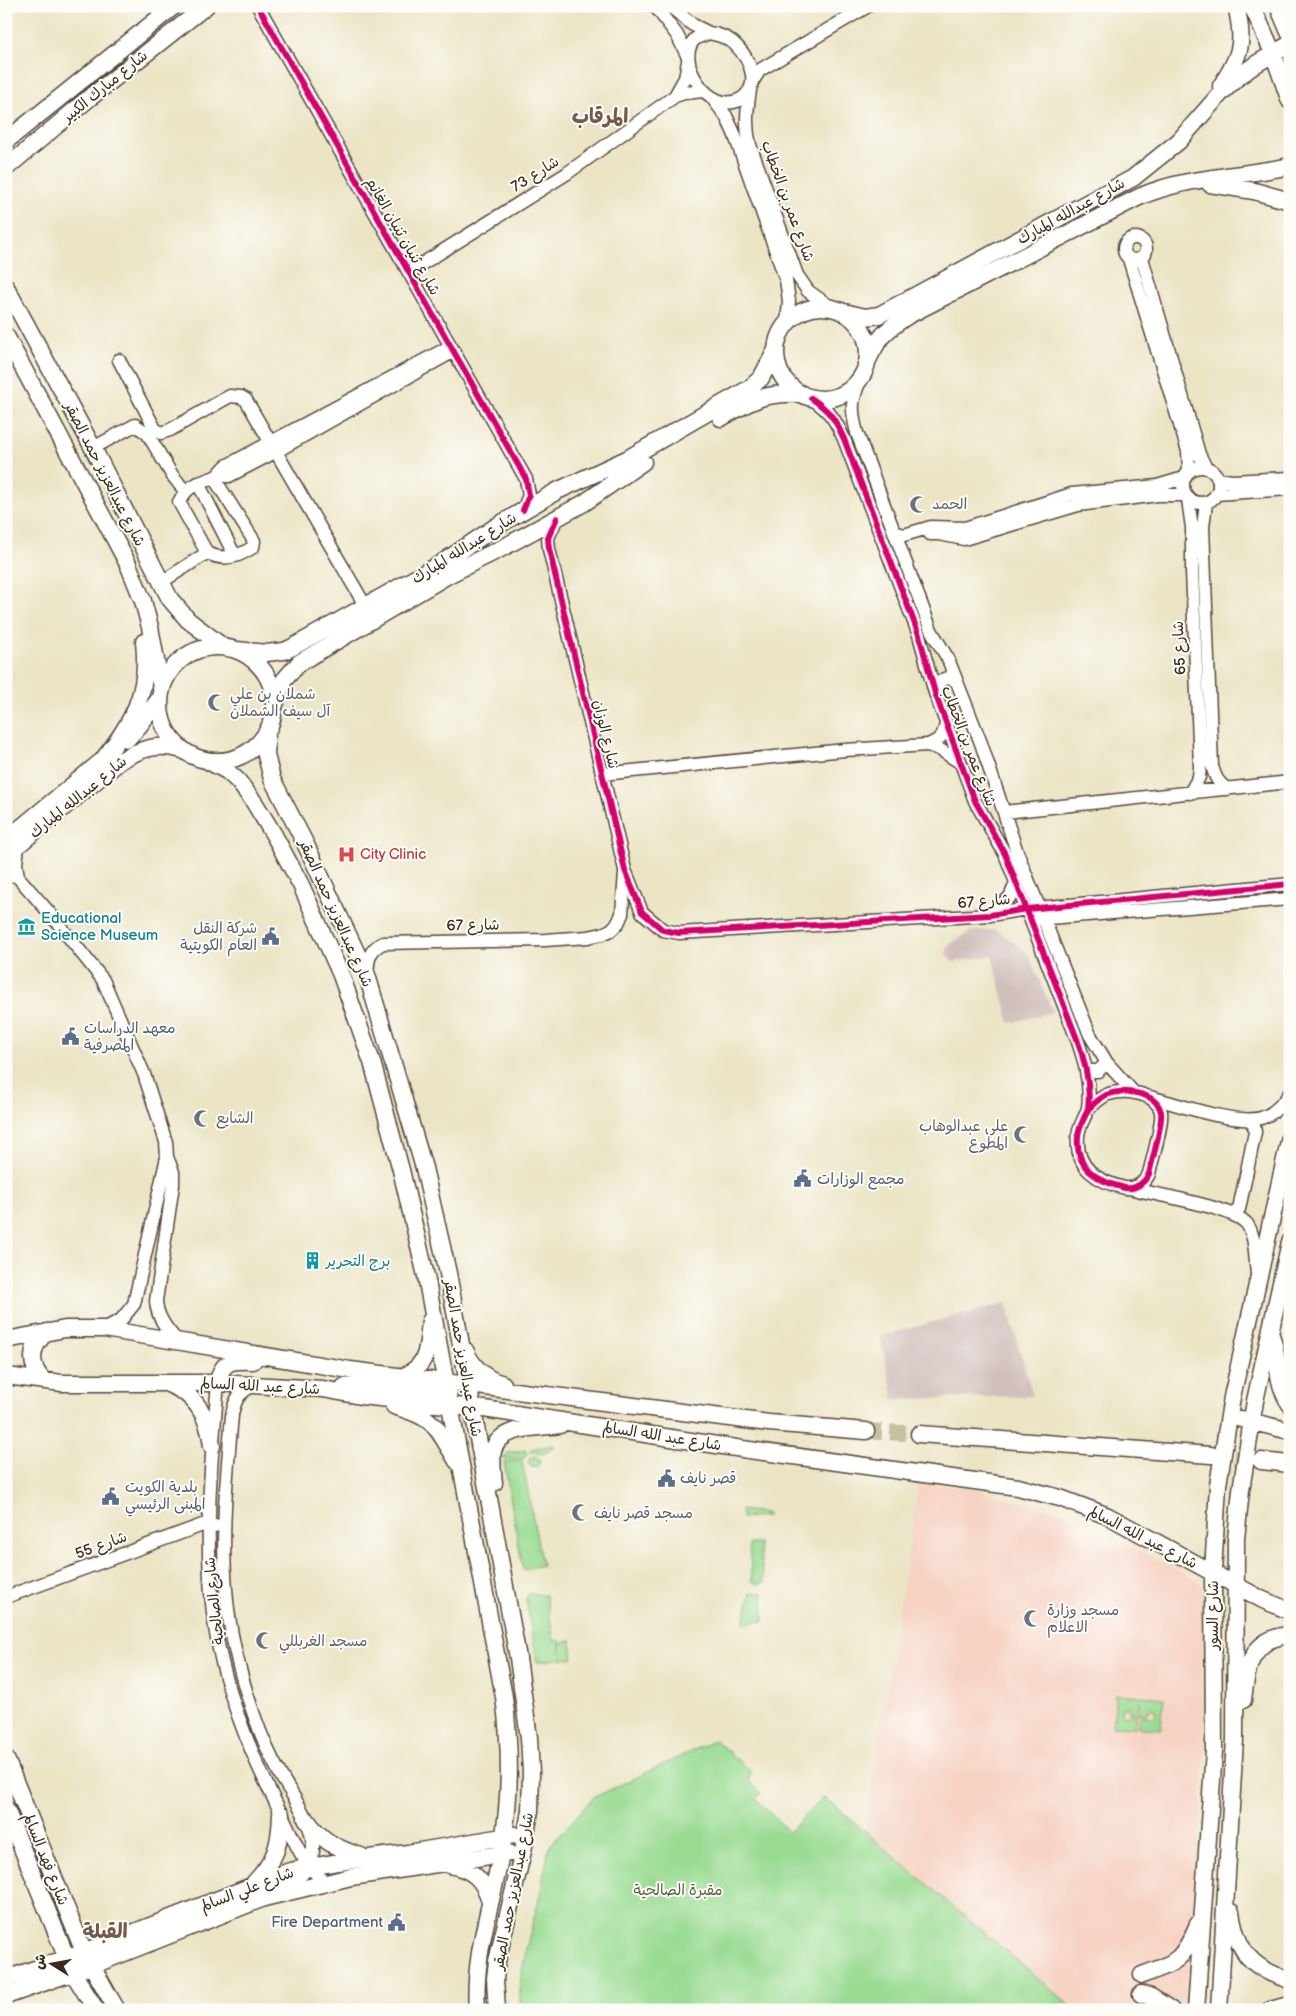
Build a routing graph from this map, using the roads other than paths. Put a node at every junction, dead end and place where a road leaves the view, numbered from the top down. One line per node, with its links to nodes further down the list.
1 (174, 6): 22 (main road, شارع مبارك الكبير)
2 (206, 6): 25 (main road, شارع مبارك الكبير)
3 (258, 6): 28 (street, شارع ثنيان ثنيان الغانم)
4 (656, 6): 15 (street)
5 (670, 6): 10 (street)
6 (868, 6): 16 (street)
7 (1236, 6): 21 (main road)
8 (1252, 6): 13 (main road)
9 (1278, 6): 11 (main road)
10 (709, 33): 14 (street); 15 (street)
11 (1290, 34)
12 (1290, 44): 13 (main road, شارع عبدالله المبارك)
13 (1273, 53): 20 (main road); 21 (main road, شارع عبدالله المبارك)
14 (746, 56): 16 (street); 17 (street)
15 (688, 58): 18 (street); 19 (street, شارع 73)
16 (766, 66): 17 (street)
17 (751, 86): 18 (street); 30 (street, شارع عمر بن الخطاب)
18 (708, 95): 19 (street, شارع 73); 31 (street, شارع عمر بن الخطاب)
19 (674, 96): 28 (street, شارع 73)
20 (1290, 101)
21 (1207, 108): 30 (main road, شارع عبدالله المبارك)
22 (13, 133): 23 (main road, شارع مبارك الكبير)
23 (6, 141)
24 (1290, 166): 26 (main road, شارع عبدالله المبارك)
25 (9, 167)
26 (1191, 181): 27 (main road); 36 (main road, شارع عبدالله المبارك)
27 (1290, 201)
28 (409, 272): 33 (street, شارع ثنيان ثنيان الغانم)
29 (6, 287): 40 (main road, شارع عبدالعزيز حمد الصقر)
30 (836, 310): 31 (main road); 36 (main road)
31 (787, 324): 34 (main road)
32 (6, 336): 38 (main road, شارع عبدالعزيز حمد الصقر)
33 (452, 348): 39 (street); 45 (street, شارع ثنيان ثنيان الغانم)
34 (776, 350): 37 (main road); 46 (main road, شارع عبدالله المبارك)
35 (119, 360): 39 (street)
36 (864, 370): 37 (main road); 59 (street, شارع عمر بن الخطاب)
37 (807, 396): 55 (main road, شارع عبدالله المبارك); 71 (street, شارع عمر بن الخطاب)
38 (56, 430): 52 (main road); 65 (main road, شارع عبدالعزيز حمد الصقر)
39 (274, 446): 43 (street); 67 (street)
40 (92, 448): 50 (street); 52 (main road, شارع عبدالعزيز حمد الصقر)
41 (1206, 468): 42 (street); 42 (street); 47 (street)
42 (1186, 475): 54 (street); 59 (street)
43 (216, 477): 48 (street); 64 (street)
44 (1290, 478): 47 (street)
45 (526, 479): 51 (street); 57 (street)
46 (580, 479): 51 (main road, شارع عبدالله المبارك); 55 (main road)
47 (1218, 479): 53 (street)
48 (198, 483): 50 (street); 64 (street)
49 (1290, 489): 53 (street)
50 (185, 491): 63 (street)
51 (557, 491): 57 (main road, شارع عبدالله المبارك)
52 (116, 492): 66 (main road, شارع عبدالعزيز حمد الصقر)
53 (1216, 494): 56 (street)
54 (1187, 497): 56 (street); 61 (street); 84 (street, شارع 65)
55 (591, 498): 58 (main road, شارع عبدالله المبارك)
56 (1206, 503): 82 (street, شارع 65)
57 (524, 510): 60 (main road, شارع عبدالله المبارك)
58 (557, 518): 62 (main road, شارع عبدالله المبارك); 80 (street, شارع الوزان)
59 (894, 532): 61 (street, شارع عمر بن الخطاب)
60 (484, 534): 62 (main road); 67 (main road, شارع عبدالله المبارك)
61 (901, 550): 69 (street, شارع عمر بن الخطاب)
62 (494, 552): 72 (main road, شارع عبدالله المبارك)
63 (207, 553): 64 (street); 66 (street)
64 (235, 556)
65 (128, 564): 70 (main road, شارع عبدالعزيز حمد الصقر); 78 (main road)
66 (160, 583): 68 (main road, شارع عبدالعزيز حمد الصقر)
67 (366, 607): 68 (main road, شارع عبدالله المبارك)
68 (229, 648): 70 (main road); 72 (main road)
69 (957, 682): 71 (street); 83 (street, شارع عمر بن الخطاب)
70 (161, 693): 76 (main road); 78 (main road, شارع عبدالله المبارك)
71 (935, 693): 73 (street, شارع عمر بن الخطاب)
72 (274, 707): 74 (main road)
73 (946, 721): 75 (street); 79 (street, شارع عمر بن الخطاب)
74 (267, 732): 77 (main road); 97 (main road, شارع عبدالعزيز حمد الصقر)
75 (928, 745): 79 (street); 80 (street)
76 (182, 750): 77 (main road); 87 (main road, شارع عبدالله المبارك)
77 (206, 760): 112 (main road, شارع عبدالعزيز حمد الصقر)
78 (102, 761): 87 (main road, شارع عبدالله المبارك)
79 (962, 763): 85 (street, شارع عمر بن الخطاب)
80 (602, 774): 88 (street, شارع الوزان)
81 (1290, 782): 82 (street)
82 (1227, 789): 84 (street)
83 (997, 791): 85 (street); 86 (street, شارع عمر بن الخطاب)
84 (1190, 793): 86 (street)
85 (975, 802): 90 (street, شارع عمر بن الخطاب)
86 (1004, 812): 93 (street, شارع عمر بن الخطاب)
87 (10, 847): 89 (street)
88 (625, 870): 95 (street, شارع الوزان); 96 (street, شارع الوزان)
89 (12, 875): 105 (street)
90 (1016, 883): 93 (street, شارع عمر بن الخطاب); 94 (street)
91 (1290, 884): 93 (street, شارع 67)
92 (1290, 899): 93 (street, شارع 67)
93 (1036, 914): 94 (street, شارع 67); 98 (street, شارع عمر بن الخطاب); 99 (street, شارع عمر بن الخطاب)
94 (990, 915): 95 (street, شارع 67)
95 (679, 933)
96 (602, 934): 97 (street, شارع 67)
97 (367, 976): 116 (main road, شارع عبدالعزيز حمد الصقر)
98 (1107, 1063): 99 (street); 101 (street, شارع عمر بن الخطاب)
99 (1086, 1071): 102 (street, شارع عمر بن الخطاب)
100 (1290, 1093): 103 (street)
101 (1140, 1094): 102 (street); 103 (street); 106 (street)
102 (1088, 1110): 106 (street)
103 (1250, 1120): 107 (street)
104 (1290, 1137): 109 (main road, شارع السور)
105 (167, 1157): 110 (street); 111 (street)
106 (1129, 1188): 107 (street)
107 (1233, 1214): 109 (street)
108 (1290, 1242): 115 (main road, شارع السور)
109 (1258, 1281): 133 (main road, شارع السور)
110 (139, 1287): 111 (street); 113 (street)
111 (157, 1292): 118 (street)
112 (432, 1306): 121 (main road); 127 (main road, شارع عبدالعزيز حمد الصقر)
113 (104, 1329): 114 (main road, شارع عبد الله السالم); 118 (main road, شارع عبد الله السالم)
114 (47, 1332): 117 (main road, شارع عبد الله السالم); 122 (main road)
115 (1270, 1332): 132 (main road); 135 (main road, شارع السور)
116 (459, 1335): 128 (main road); 129 (main road, شارع عبدالعزيز حمد الصقر)
117 (6, 1340)
118 (176, 1341): 119 (main road, شارع عبد الله السالم)
119 (350, 1370): 121 (main road, شارع عبد الله السالم); 124 (main road)
120 (6, 1376): 122 (main road, شارع عبد الله السالم)
121 (404, 1376): 127 (main road, شارع عبد الله السالم)
122 (44, 1381): 123 (main road, شارع عبد الله السالم)
123 (164, 1382): 124 (main road, شارع عبد الله السالم); 139 (main road)
124 (218, 1383): 125 (main road, شارع عبد الله السالم); 139 (street, شارع الصالحية)
125 (254, 1385): 126 (main road, شارع عبد الله السالم); 149 (street, شارع الصالحية)
126 (335, 1391): 127 (main road); 130 (main road, شارع عبد الله السالم)
127 (448, 1393): 129 (main road, شارع عبد الله السالم); 129 (main road, شارع عبد الله السالم); 130 (main road, شارع عبد الله السالم); 143 (main road, شارع عبدالعزيز حمد الصقر)
128 (544, 1394): 129 (main road, شارع عبد الله السالم); 131 (main road, شارع عبد الله السالم)
129 (469, 1395): 131 (main road); 134 (main road, شارع عبد الله السالم); 146 (main road, شارع عبدالعزيز حمد الصقر)
130 (361, 1396): 143 (main road)
131 (600, 1401): 136 (main road, شارع عبد الله السالم)
132 (1290, 1404)
133 (1228, 1416): 135 (main road); 147 (main road, شارع السور)
134 (579, 1422): 146 (main road); 147 (main road, شارع عبد الله السالم)
135 (1251, 1422): 137 (main road); 148 (main road, شارع السور)
136 (866, 1431)
137 (1290, 1431)
138 (919, 1434): 140 (main road)
139 (212, 1446): 145 (street, شارع الصالحية)
140 (1211, 1455)
141 (1261, 1461): 142 (main road)
142 (1290, 1464)
143 (462, 1468): 144 (main road, شارع عبدالعزيز حمد الصقر)
144 (468, 1499): 150 (main road); 159 (main road, شارع عبدالعزيز حمد الصقر)
145 (208, 1523): 149 (street); 151 (street, شارع 55); 157 (street, شارع الصالحية)
146 (498, 1552): 150 (main road, شارع عبدالعزيز حمد الصقر)
147 (1213, 1573): 148 (main road, شارع عبد الله السالم); 170 (main road, شارع السور)
148 (1235, 1585): 152 (main road, شارع عبد الله السالم); 155 (main road, شارع السور)
149 (226, 1589): 158 (street, شارع الصالحية)
150 (506, 1595): 159 (main road, شارع عبدالعزيز حمد الصقر)
151 (6, 1597)
152 (1290, 1610)
153 (1290, 1635): 155 (main road)
154 (6, 1759): 171 (main road, شارع فهد السالم)
155 (1234, 1760): 166 (main road, شارع السور)
156 (6, 1809): 172 (main road, شارع فهد السالم)
157 (281, 1814): 164 (street, شارع الصالحية); 167 (main road)
158 (306, 1819): 161 (main road); 164 (street, شارع الصالحية)
159 (513, 1835): 160 (main road, شارع عبدالعزيز حمد الصقر); 160 (main road, شارع عبدالعزيز حمد الصقر); 162 (main road, شارع علي السالم)
160 (514, 1852): 163 (main road, شارع علي السالم); 169 (main road, شارع عبدالعزيز حمد الصقر); 182 (main road, شارع عبدالعزيز حمد الصقر)
161 (365, 1858): 162 (main road, شارع علي السالم); 164 (main road, شارع علي السالم)
162 (409, 1861): 163 (main road, شارع علي السالم); 165 (main road, شارع علي السالم)
163 (444, 1864): 169 (main road)
164 (309, 1867): 165 (street, شارع الصالحية); 167 (main road, شارع علي السالم); 168 (street)
165 (326, 1882): 168 (main road, شارع علي السالم)
166 (1228, 1884): 175 (main road); 185 (main road, شارع السور)
167 (252, 1885): 171 (main road, شارع علي السالم)
168 (264, 1898): 171 (main road, شارع علي السالم)
169 (490, 1901): 181 (main road, شارع عبدالعزيز حمد الصقر)
170 (1203, 1913): 173 (main road); 184 (main road, شارع السور)
171 (87, 1959): 172 (main road, شارع علي السالم); 180 (main road, شارع فهد السالم)
172 (69, 1965): 174 (main road, شارع علي السالم); 177 (main road, شارع علي السالم); 179 (main road, شارع فهد السالم)
173 (1142, 1975)
174 (6, 1979)
175 (1290, 1980)
176 (1141, 1994): 183 (main road)
177 (6, 1996)
178 (1290, 2005): 186 (main road)
179 (96, 2010)
180 (117, 2010)
181 (477, 2010)
182 (497, 2010)
183 (1171, 2010)
184 (1196, 2010)
185 (1219, 2010)
186 (1270, 2010)

